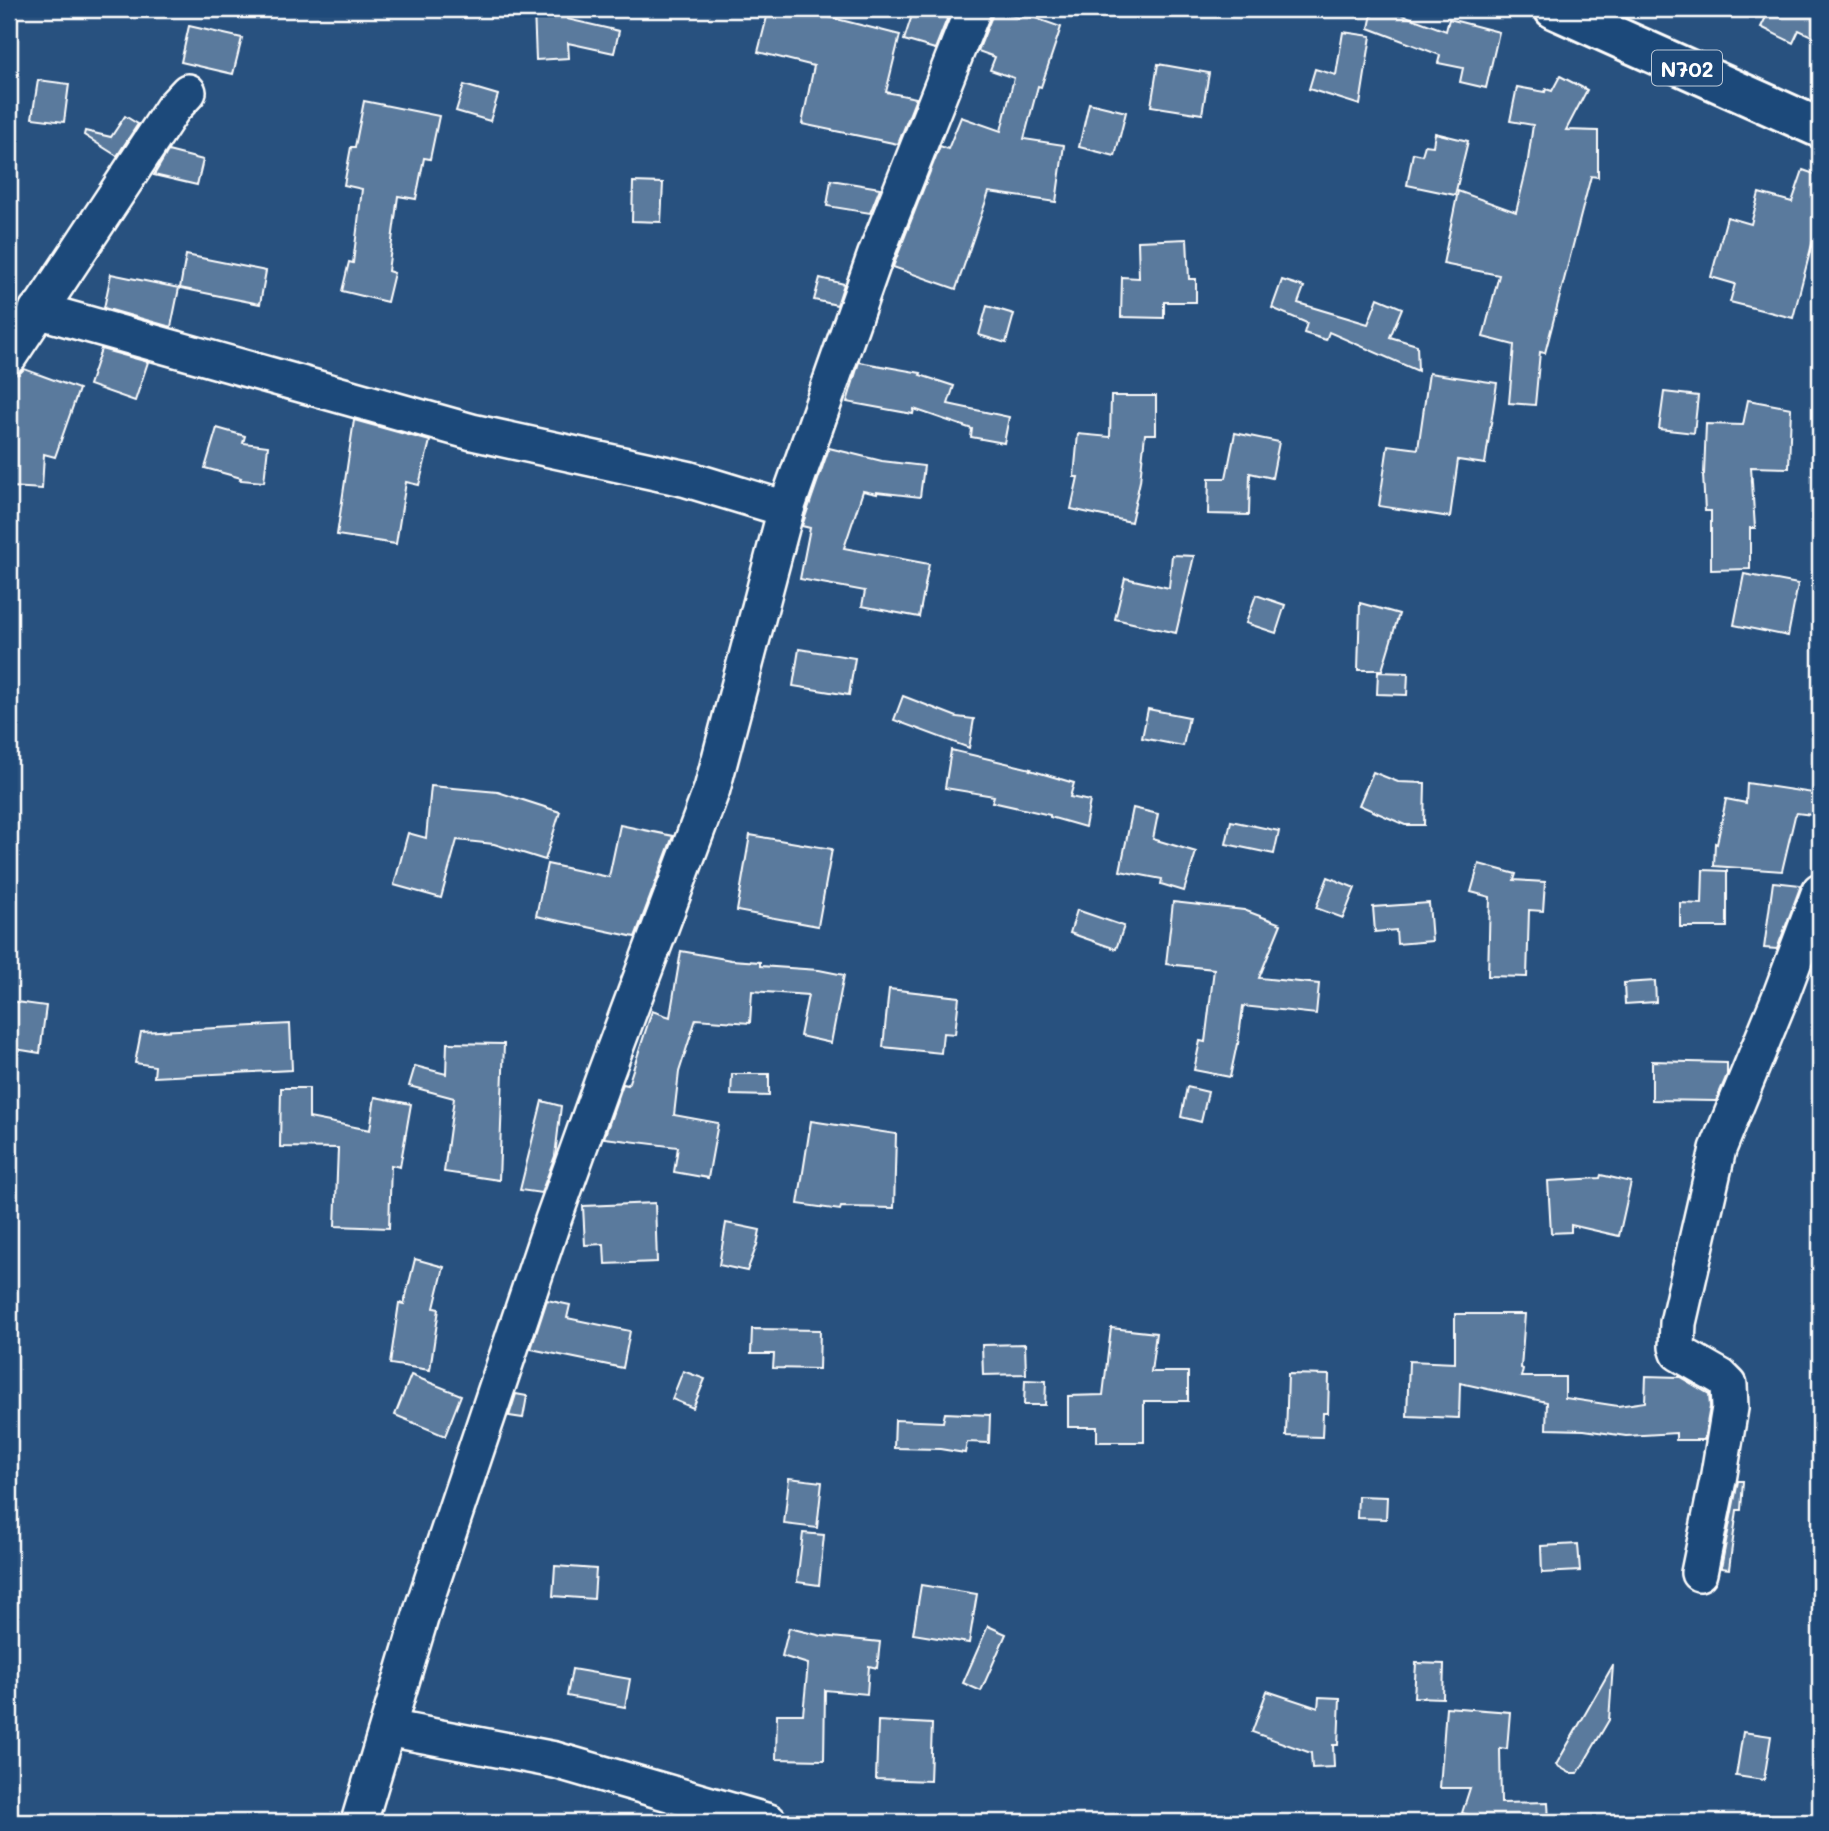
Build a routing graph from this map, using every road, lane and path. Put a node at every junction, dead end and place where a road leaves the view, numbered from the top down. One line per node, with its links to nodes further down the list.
1 (973, 9): 7 (street)
2 (1554, 9): 4 (highway, N702)
3 (188, 92): 5 (street)
4 (1820, 128)
5 (37, 310): 6 (street); 7 (street)
6 (9, 356)
7 (786, 509): 10 (street)
8 (1820, 891): 9 (street)
9 (1699, 1573)
10 (388, 1728): 11 (street); 12 (street)
11 (359, 1822)
12 (769, 1822)

